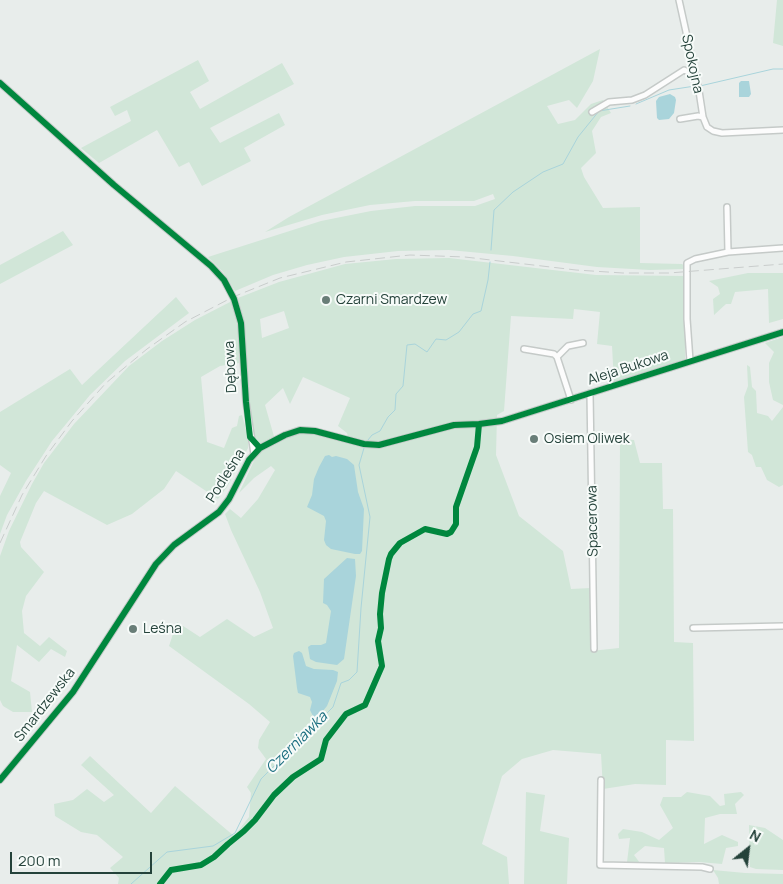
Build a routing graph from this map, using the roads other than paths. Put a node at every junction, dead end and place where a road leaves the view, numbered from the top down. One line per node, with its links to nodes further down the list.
1 (678, 0): 2 (street, Spokojna)
2 (691, 58): 3 (street); 4 (street, Spokojna)
3 (684, 70): 4 (street); 6 (street)
4 (695, 75): 7 (street, Spokojna)
5 (0, 83): 21 (street, Dębowa)
6 (592, 112)
7 (703, 117): 8 (street); 9 (street, Spokojna)
8 (680, 119)
9 (783, 130)
10 (727, 207): 12 (street)
11 (783, 248): 12 (street)
12 (728, 252): 17 (street)
13 (783, 332): 17 (street, Aleja Bukowa)
14 (583, 343): 16 (street)
15 (524, 349): 16 (street)
16 (557, 356): 19 (street)
17 (690, 361): 18 (street, Aleja Bukowa)
18 (590, 394): 19 (street, Aleja Bukowa); 26 (street, Spacerowa)
19 (571, 400): 20 (street, Aleja Bukowa)
20 (479, 424): 22 (street, Podleśna)
21 (250, 437): 22 (street); 23 (street, Dębowa)
22 (260, 448): 23 (street, Podleśna)
23 (254, 454): 27 (street, Podleśna)
24 (783, 626): 25 (street)
25 (692, 628)
26 (594, 649)
27 (90, 668): 28 (street, Smardzewska)
28 (0, 780)
29 (601, 780): 30 (street)
30 (710, 869)

